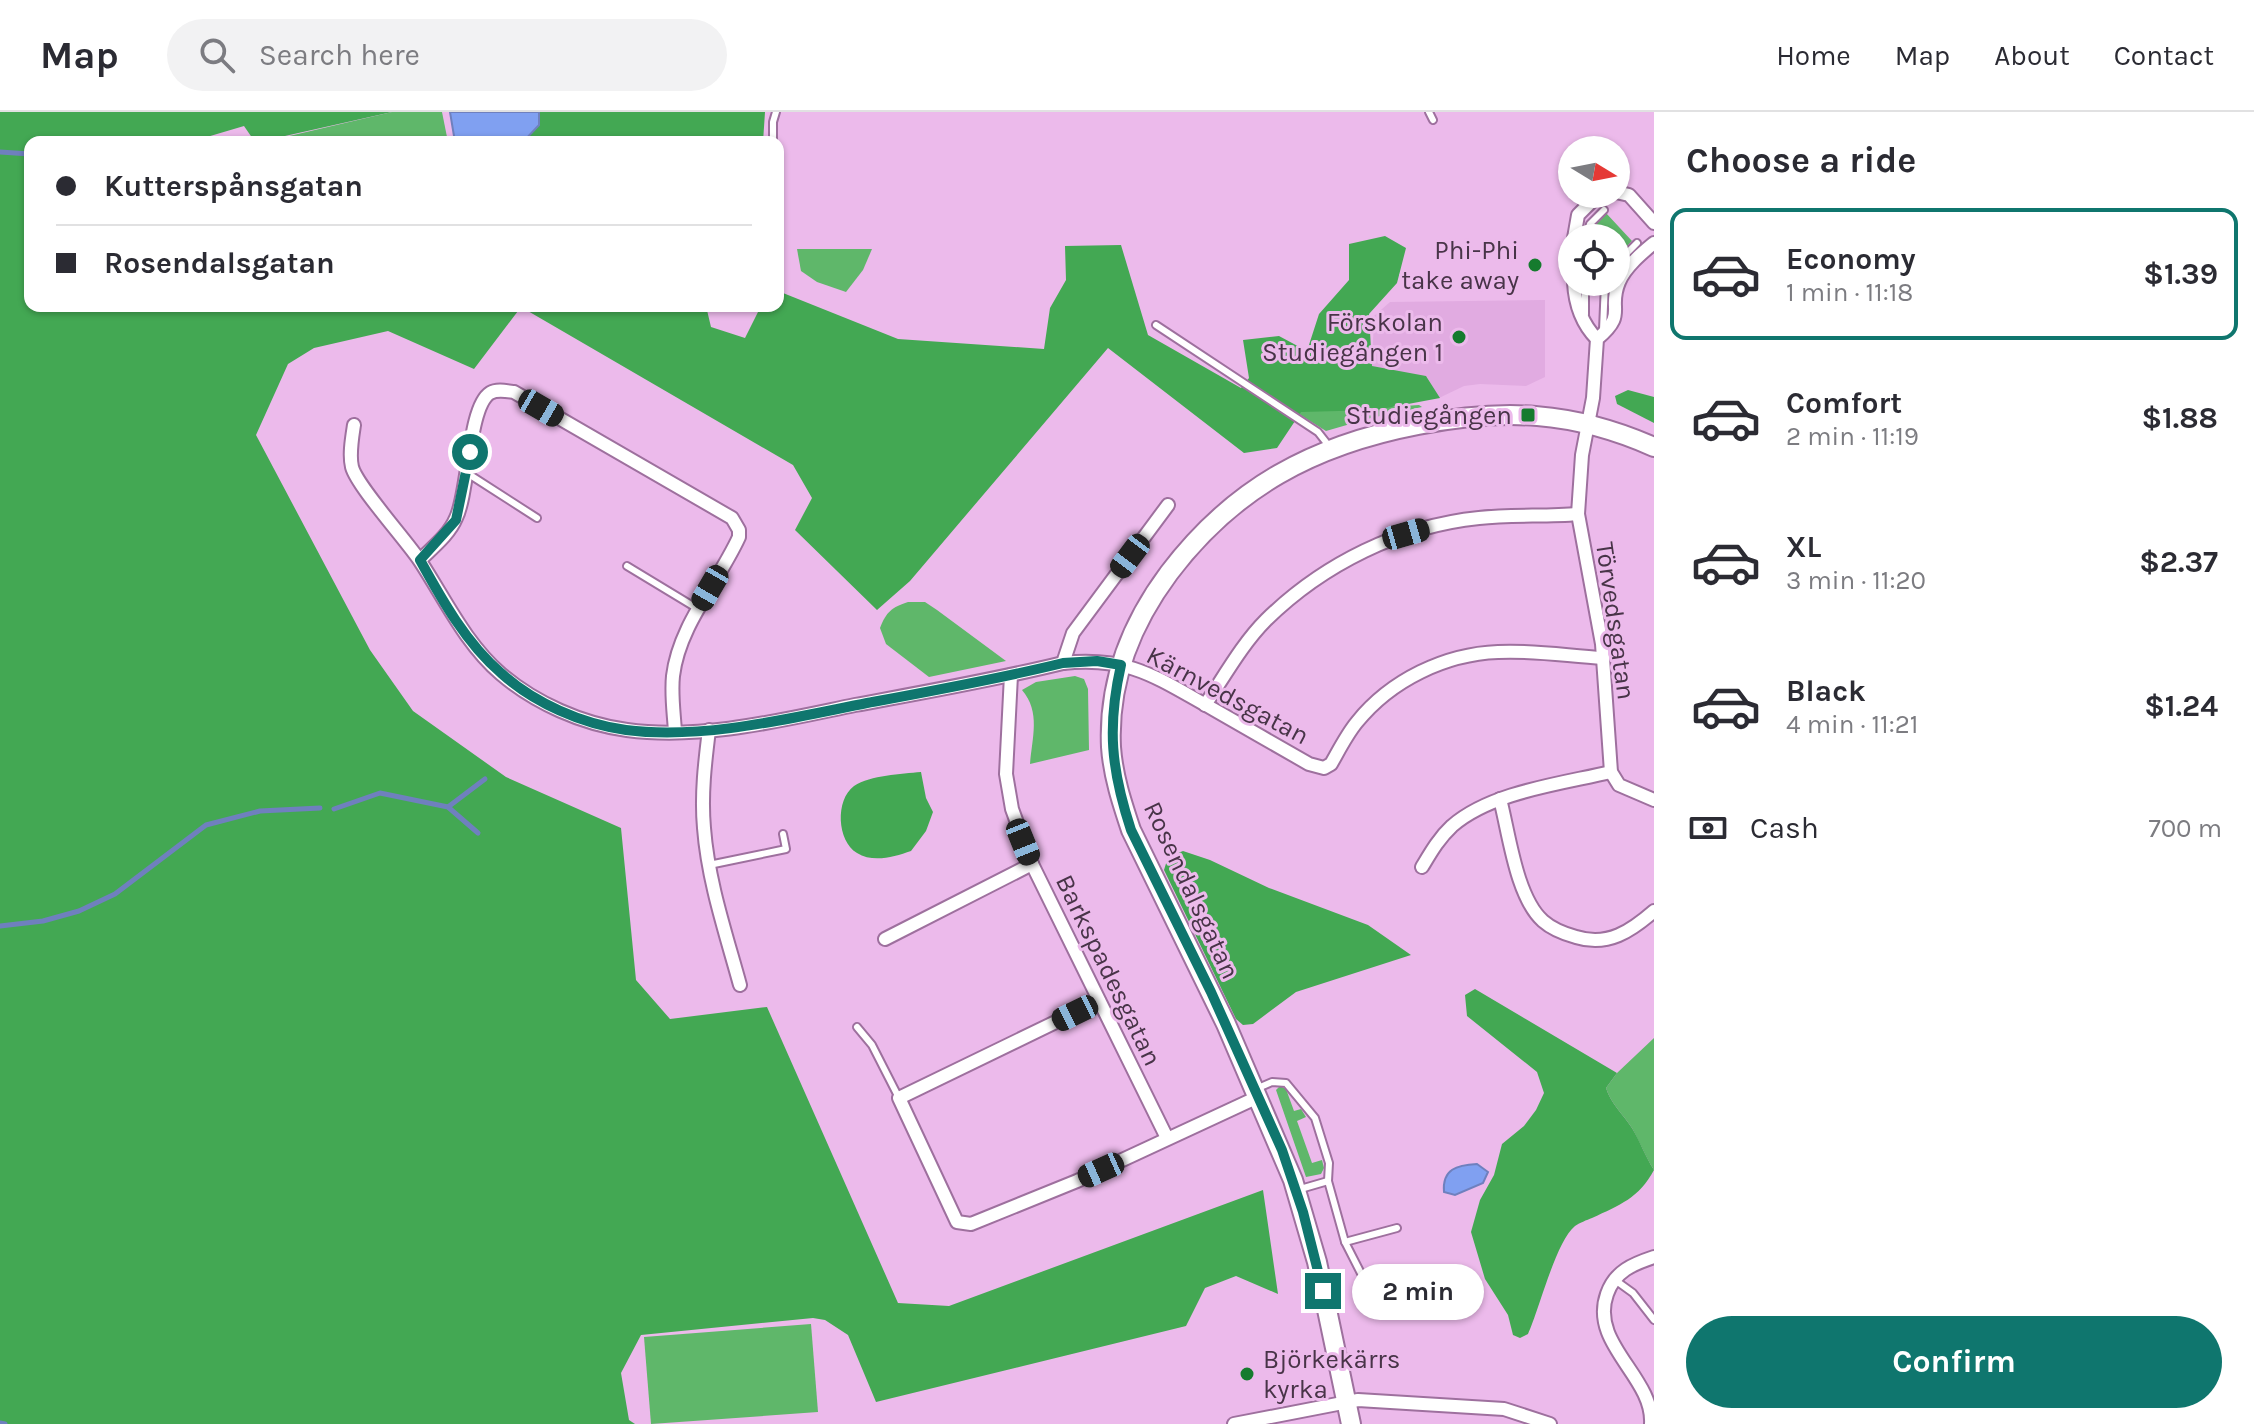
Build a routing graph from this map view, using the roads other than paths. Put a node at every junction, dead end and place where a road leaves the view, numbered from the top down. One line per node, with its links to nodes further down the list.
1 (776, 112): 4 (lane)
2 (1429, 112): 3 (lane)
3 (1433, 120)
4 (773, 136)
5 (1630, 196): 7 (street)
6 (1604, 210): 8 (lane)
7 (1654, 223)
8 (1590, 224)
9 (1646, 245): 15 (street)
10 (1578, 296): 13 (street)
11 (1585, 296): 13 (lane)
12 (1604, 296): 15 (lane)
13 (1584, 321): 15 (street)
14 (1156, 325): 19 (lane)
15 (1600, 336): 16 (street)
16 (1587, 423): 18 (street, Rosendalsgatan); 19 (street, Rosendalsgatan); 22 (street, Törvedsgatan)
17 (354, 425): 24 (street, Kärnvedsgatan)
18 (1654, 447)
19 (1331, 448): 29 (street, Rosendalsgatan)
20 (467, 473): 23 (lane); 24 (street); 26 (street)
21 (1168, 505): 28 (street)
22 (1578, 514): 27 (street, Törvedsgatan); 31 (street)
23 (537, 518)
24 (420, 560): 33 (street, Kärnvedsgatan)
25 (627, 566): 26 (lane)
26 (698, 609): 33 (street)
27 (1603, 658): 31 (street, Kärnvedsgatan); 34 (street, Törvedsgatan)
28 (1063, 663): 29 (street, Kärnvedsgatan); 30 (street, Kärnvedsgatan)
29 (1121, 665): 31 (street, Kärnvedsgatan); 46 (street, Rosendalsgatan)
30 (1011, 675): 32 (street, Kärnvedsgatan); 38 (street, Barkspadesgatan)
31 (1205, 705)
32 (709, 730): 33 (street, Kärnvedsgatan); 39 (street)
33 (675, 732)
34 (1611, 772): 35 (street); 36 (street)
35 (1500, 799): 40 (street); 41 (street)
36 (1654, 800)
37 (783, 834): 39 (lane)
38 (1032, 864): 42 (street); 44 (street, Barkspadesgatan)
39 (709, 865): 43 (street)
40 (1422, 867)
41 (1654, 911)
42 (885, 939)
43 (740, 985)
44 (1099, 1001): 47 (street); 48 (street, Barkspadesgatan)
45 (857, 1027): 47 (lane)
46 (1256, 1094): 48 (street); 49 (lane); 50 (street, Rosendalsgatan)
47 (899, 1098): 48 (street)
48 (1167, 1138)
49 (1328, 1181): 50 (lane); 52 (lane)
50 (1297, 1190): 57 (street, Rosendalsgatan)
51 (1397, 1228): 52 (lane)
52 (1345, 1242): 55 (lane)
53 (1654, 1257): 54 (street)
54 (1614, 1280): 56 (lane); 61 (street)
55 (1370, 1291)
56 (1654, 1320)
57 (1345, 1401): 58 (street); 59 (street, Rosendalsgatan); 60 (street)
58 (1234, 1424)
59 (1351, 1424)
60 (1550, 1424)
61 (1651, 1424)

